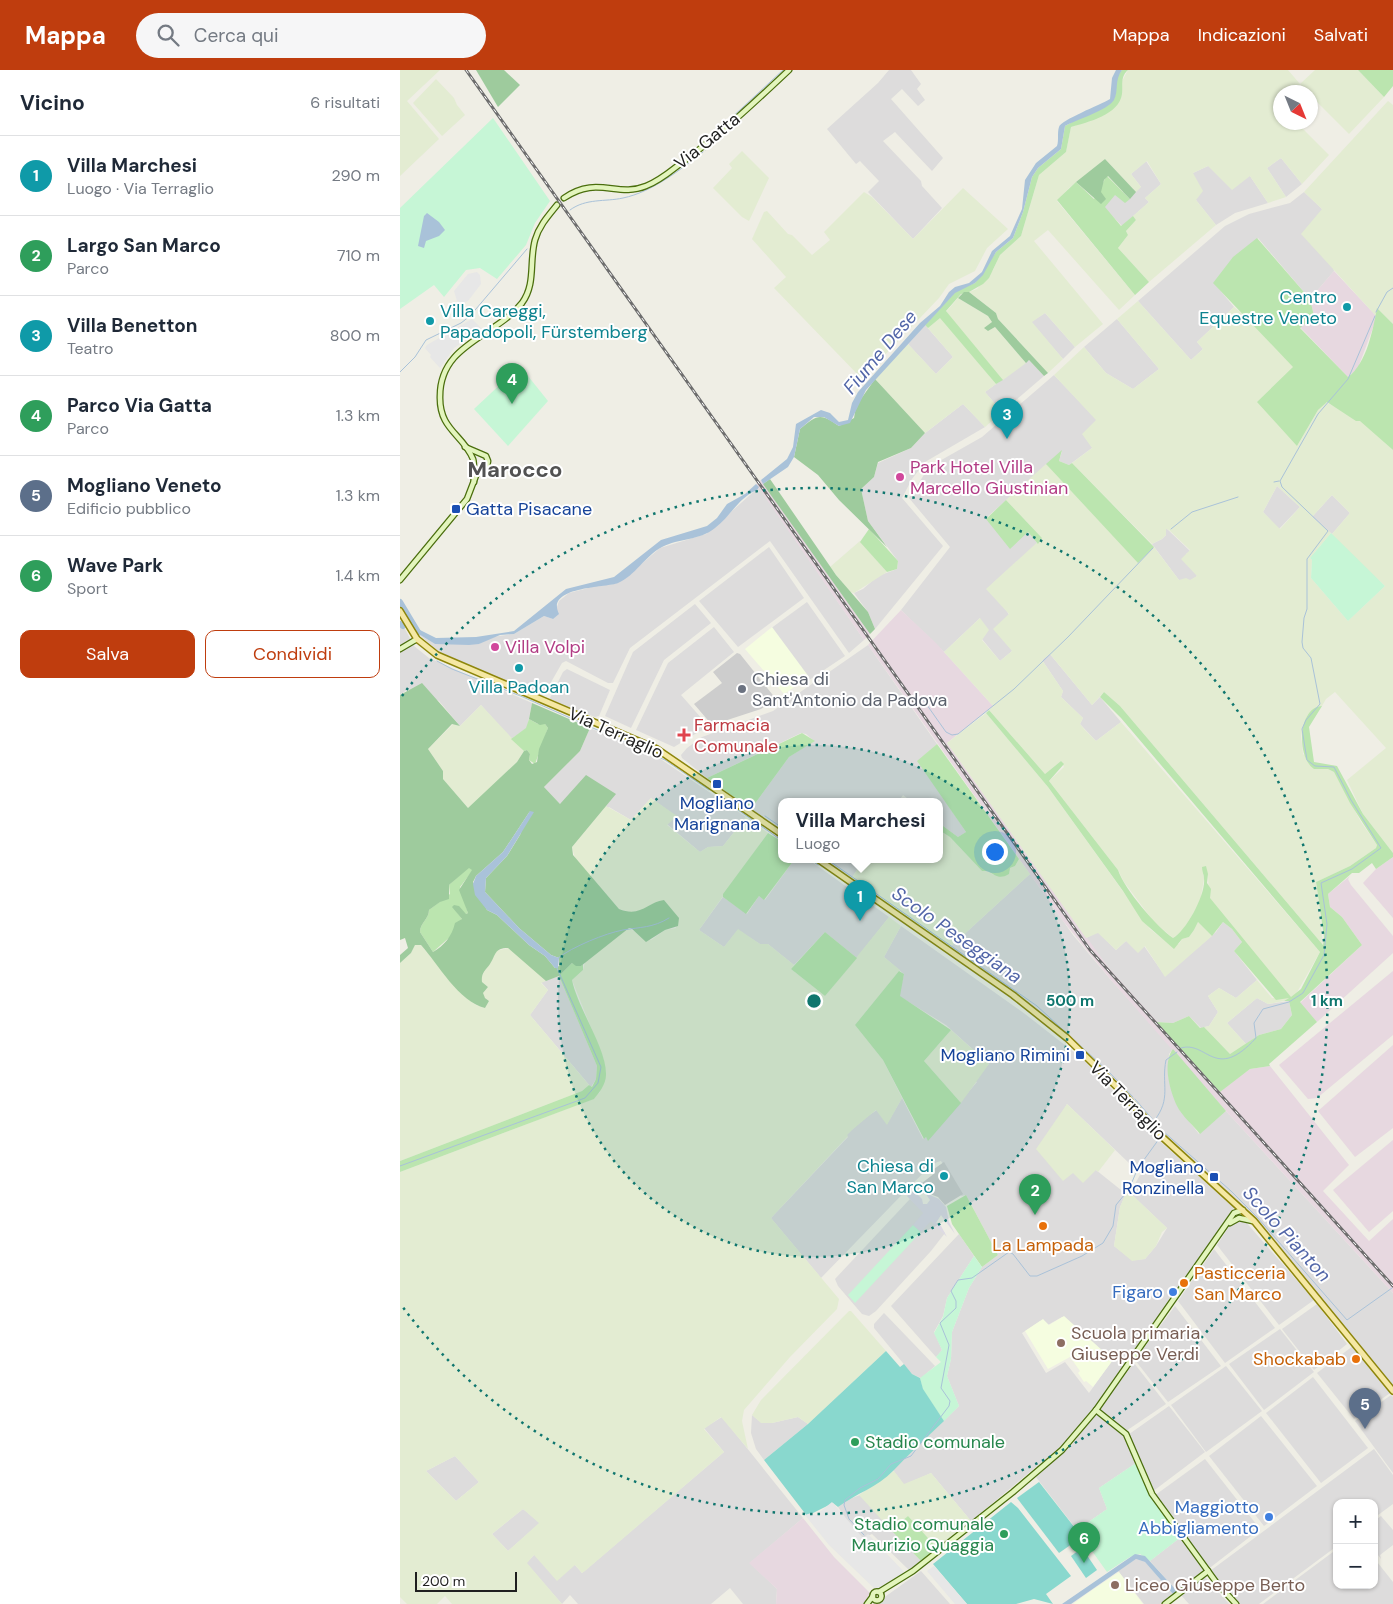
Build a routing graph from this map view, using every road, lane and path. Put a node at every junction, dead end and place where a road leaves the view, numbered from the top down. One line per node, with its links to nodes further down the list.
1 (788, 70): 2 (street, Via Gatta)
2 (614, 188): 3 (street); 4 (street, Via Gatta)
3 (614, 195)
4 (564, 198)
5 (557, 205): 6 (street)
6 (464, 446): 7 (street); 8 (street)
7 (481, 454): 8 (street); 9 (street)
8 (473, 461): 9 (street); 10 (street)
9 (483, 468): 10 (street)
10 (474, 482): 11 (street)
11 (400, 580)
12 (400, 612): 13 (main road, Via Terraglio)
13 (417, 639): 14 (street); 15 (main road, Via Terraglio)
14 (400, 648)
15 (778, 832)
16 (823, 863): 17 (main road, Via Terraglio)
17 (1231, 1198): 18 (main road, Via Terraglio); 19 (street)
18 (1243, 1210): 19 (street); 20 (street); 21 (main road, Via Terraglio)
19 (1234, 1213): 22 (street)
20 (1239, 1218): 21 (street); 22 (street)
21 (1254, 1221): 23 (main road, Via Terraglio)
22 (1227, 1226): 24 (street)
23 (1393, 1390)
24 (1096, 1410): 25 (street); 26 (street)
25 (1208, 1571): 30 (street); 31 (street)
26 (881, 1594): 27 (street); 28 (street)
27 (873, 1596): 28 (street); 29 (street)
28 (878, 1601): 29 (street)
29 (868, 1604)
30 (1165, 1604)
31 (1236, 1604)

